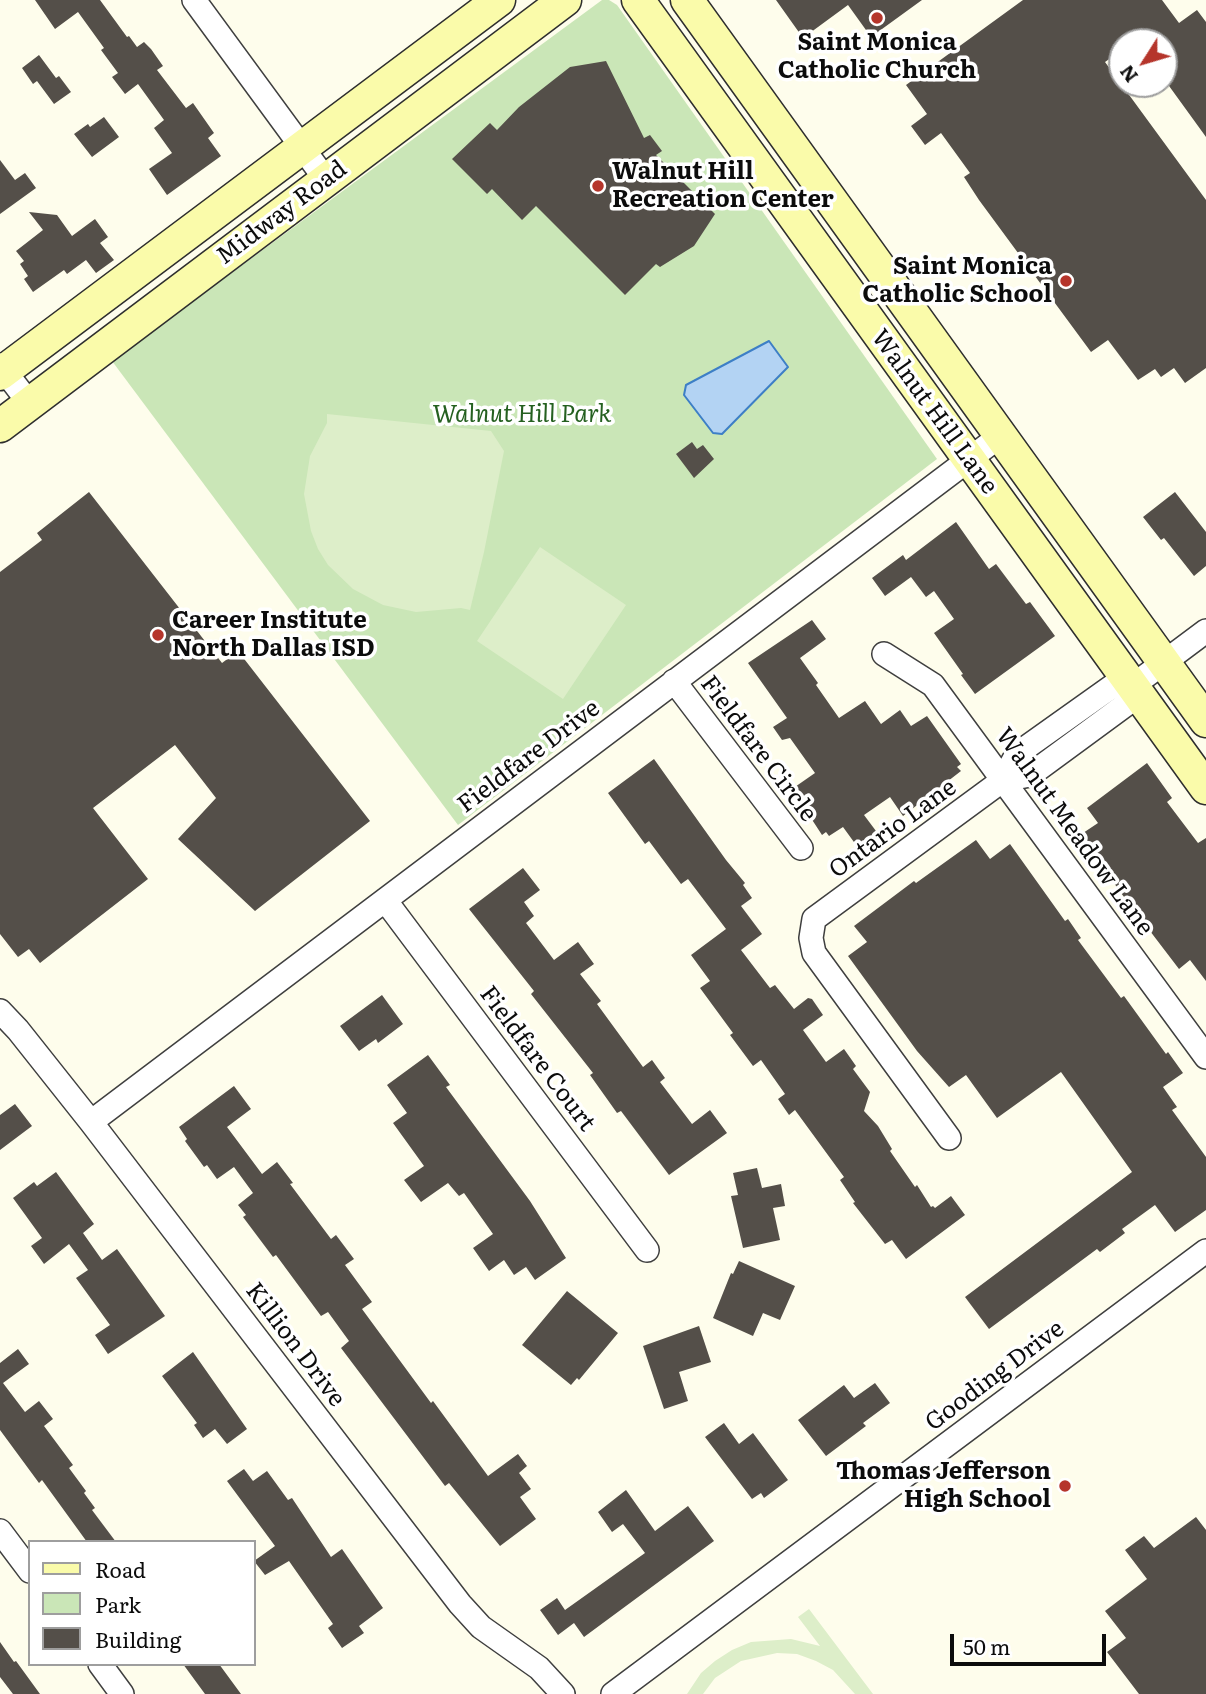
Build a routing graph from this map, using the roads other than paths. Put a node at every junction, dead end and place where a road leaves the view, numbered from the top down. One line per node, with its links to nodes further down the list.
1 (194, 0): 6 (street)
2 (499, 0): 6 (main road, Midway Road)
3 (565, 0): 7 (main road, Midway Road)
4 (638, 0): 9 (main road, Walnut Hill Lane)
5 (687, 0): 8 (main road, Walnut Hill Lane)
6 (303, 147): 7 (street); 10 (main road, Midway Road)
7 (326, 180): 11 (main road, Midway Road)
8 (894, 285): 9 (main road); 13 (main road, Walnut Hill Lane)
9 (861, 310): 14 (main road, Walnut Hill Lane)
10 (1, 370): 11 (street)
11 (30, 404): 12 (main road, Midway Road)
12 (0, 426)
13 (1000, 436): 14 (street, Fieldfare Drive); 17 (main road, Walnut Hill Lane)
14 (968, 460): 18 (street, Fieldfare Drive); 19 (main road, Walnut Hill Lane)
15 (1206, 631): 17 (street, Ontario Lane)
16 (884, 654): 21 (street, Walnut Meadow Lane)
17 (1163, 663): 19 (street, Ontario Lane); 20 (main road, Walnut Hill Lane)
18 (674, 681): 23 (street, Fieldfare Circle); 24 (street, Fieldfare Drive)
19 (1131, 687): 21 (street, Ontario Lane); 22 (main road, Walnut Hill Lane)
20 (1206, 721)
21 (1003, 780): 26 (street, Walnut Meadow Lane); 28 (street, Ontario Lane)
22 (1206, 788)
23 (801, 848)
24 (385, 900): 27 (street, Fieldfare Drive); 29 (street, Fieldfare Court)
25 (0, 1011): 27 (street, Killion Drive)
26 (1206, 1057)
27 (91, 1122): 35 (street, Killion Drive)
28 (949, 1138)
29 (647, 1250)
30 (1206, 1251): 36 (street, Gooding Drive)
31 (0, 1531): 32 (street)
32 (28, 1568)
33 (101, 1666): 34 (street)
34 (122, 1694)
35 (563, 1694)
36 (613, 1694)

